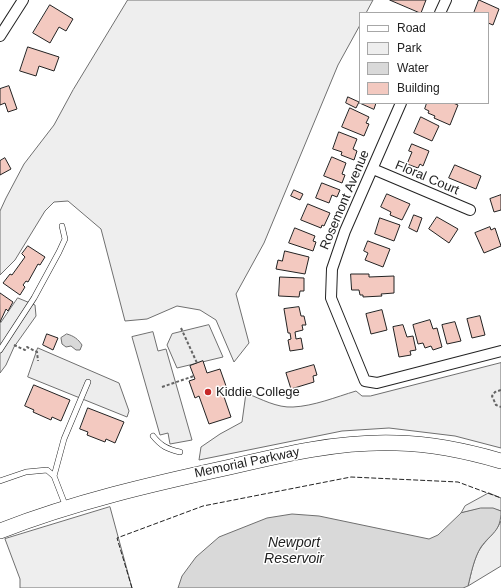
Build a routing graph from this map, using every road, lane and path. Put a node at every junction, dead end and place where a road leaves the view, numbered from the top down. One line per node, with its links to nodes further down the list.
1 (23, 0): 4 (street)
2 (446, 0): 3 (street)
3 (440, 12)
4 (0, 36)
5 (401, 104): 6 (street, Rosemont Avenue)
6 (373, 169): 7 (street, Floral Court); 12 (street, Rosemont Avenue)
7 (470, 210)
8 (62, 226): 11 (lane)
9 (181, 328): 14 (path)
10 (15, 345): 13 (path)
11 (0, 350)
12 (501, 351)
13 (38, 361)
14 (197, 363)
15 (194, 376): 17 (path)
16 (88, 382): 23 (lane)
17 (162, 387)
18 (501, 390): 19 (path)
19 (501, 407)
20 (153, 436): 21 (lane)
21 (180, 452)
22 (501, 461): 25 (main road, Memorial Parkway)
23 (54, 476): 24 (lane); 25 (lane)
24 (0, 481)
25 (66, 508): 26 (main road, Memorial Parkway)
26 (0, 531)

